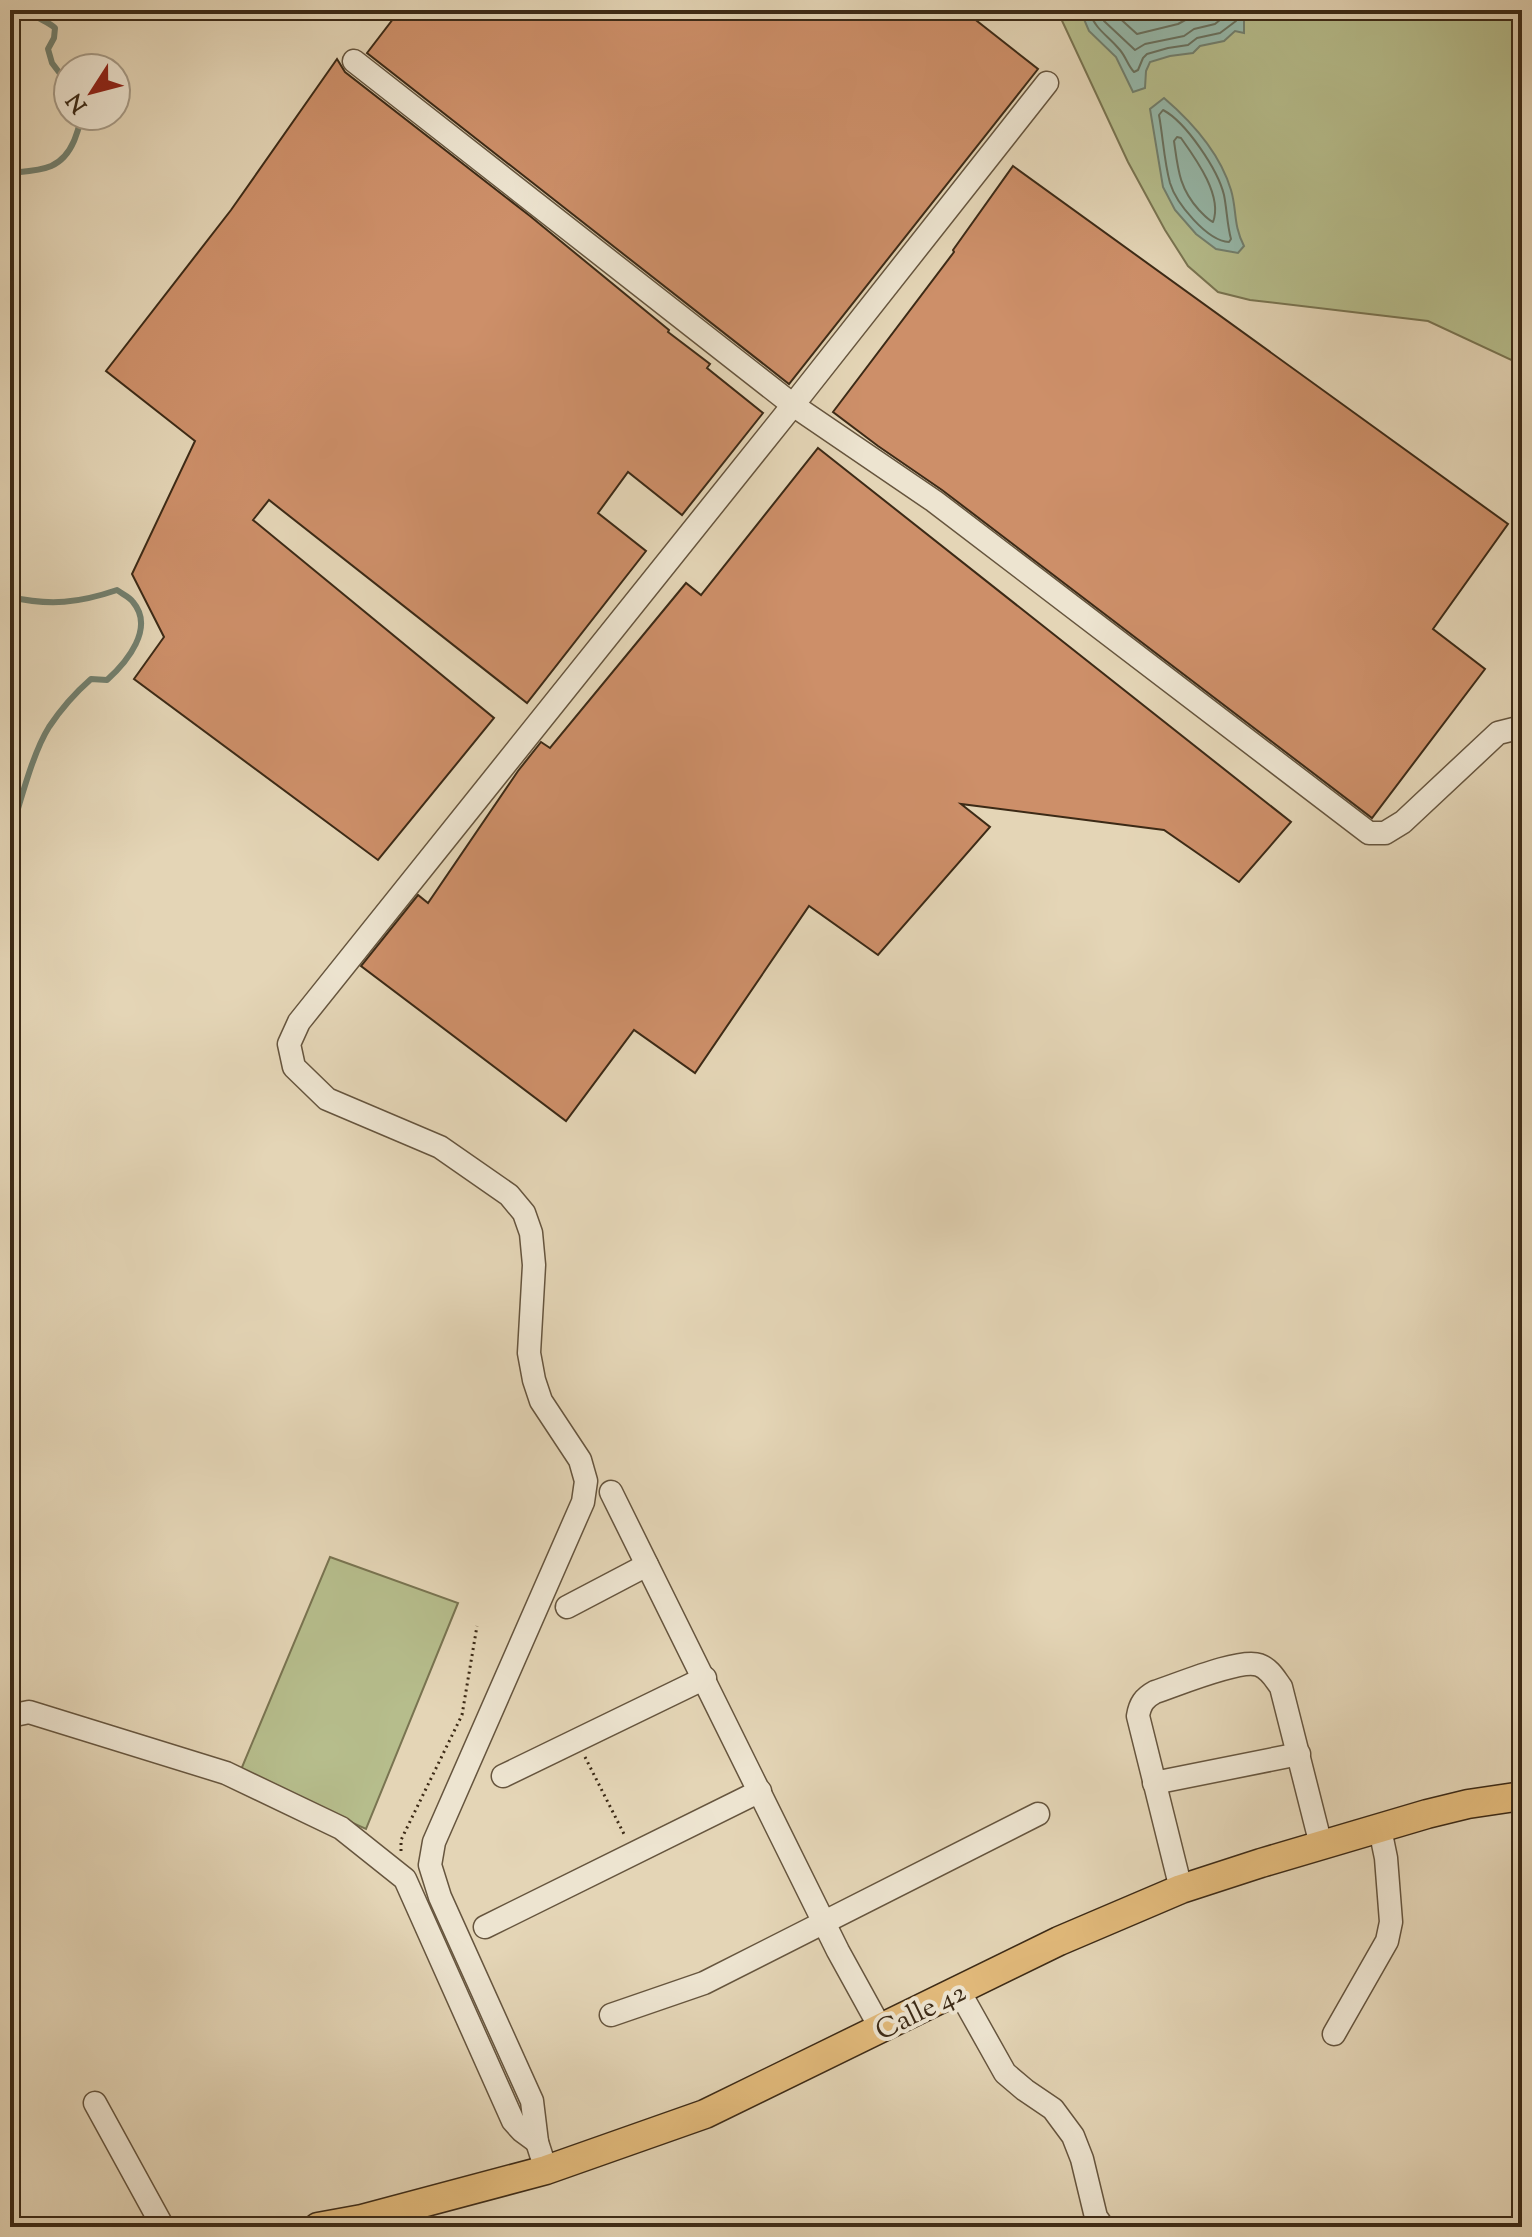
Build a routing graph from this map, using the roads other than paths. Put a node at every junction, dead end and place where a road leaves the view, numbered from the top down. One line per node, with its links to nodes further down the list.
1 (354, 61): 3 (street)
2 (1047, 83): 3 (street)
3 (793, 405): 4 (street); 26 (street)
4 (1522, 727)
5 (611, 1492): 6 (street)
6 (647, 1565): 7 (street); 8 (street)
7 (567, 1607)
8 (705, 1678): 11 (street); 13 (street)
9 (10, 1716): 26 (street)
10 (1299, 1754): 12 (street); 12 (street); 17 (street)
11 (503, 1776)
12 (1154, 1783): 18 (street)
13 (760, 1791): 19 (street); 20 (street)
14 (1522, 1796): 16 (main road, Calle 42)
15 (1038, 1814): 19 (street)
16 (1380, 1829): 17 (main road, Calle 42); 24 (street)
17 (1321, 1845): 18 (main road, Calle 42)
18 (1181, 1889): 21 (main road, Calle 42)
19 (824, 1922): 22 (street); 23 (street)
20 (485, 1927)
21 (959, 1991): 23 (main road, Calle 42); 30 (street)
22 (611, 2015)
23 (881, 2029): 27 (main road, Calle 42)
24 (1334, 2034)
25 (95, 2103): 28 (street)
26 (537, 2142): 27 (street)
27 (546, 2170): 29 (main road, Calle 42)
28 (163, 2227)
29 (318, 2227)
30 (1103, 2227)

